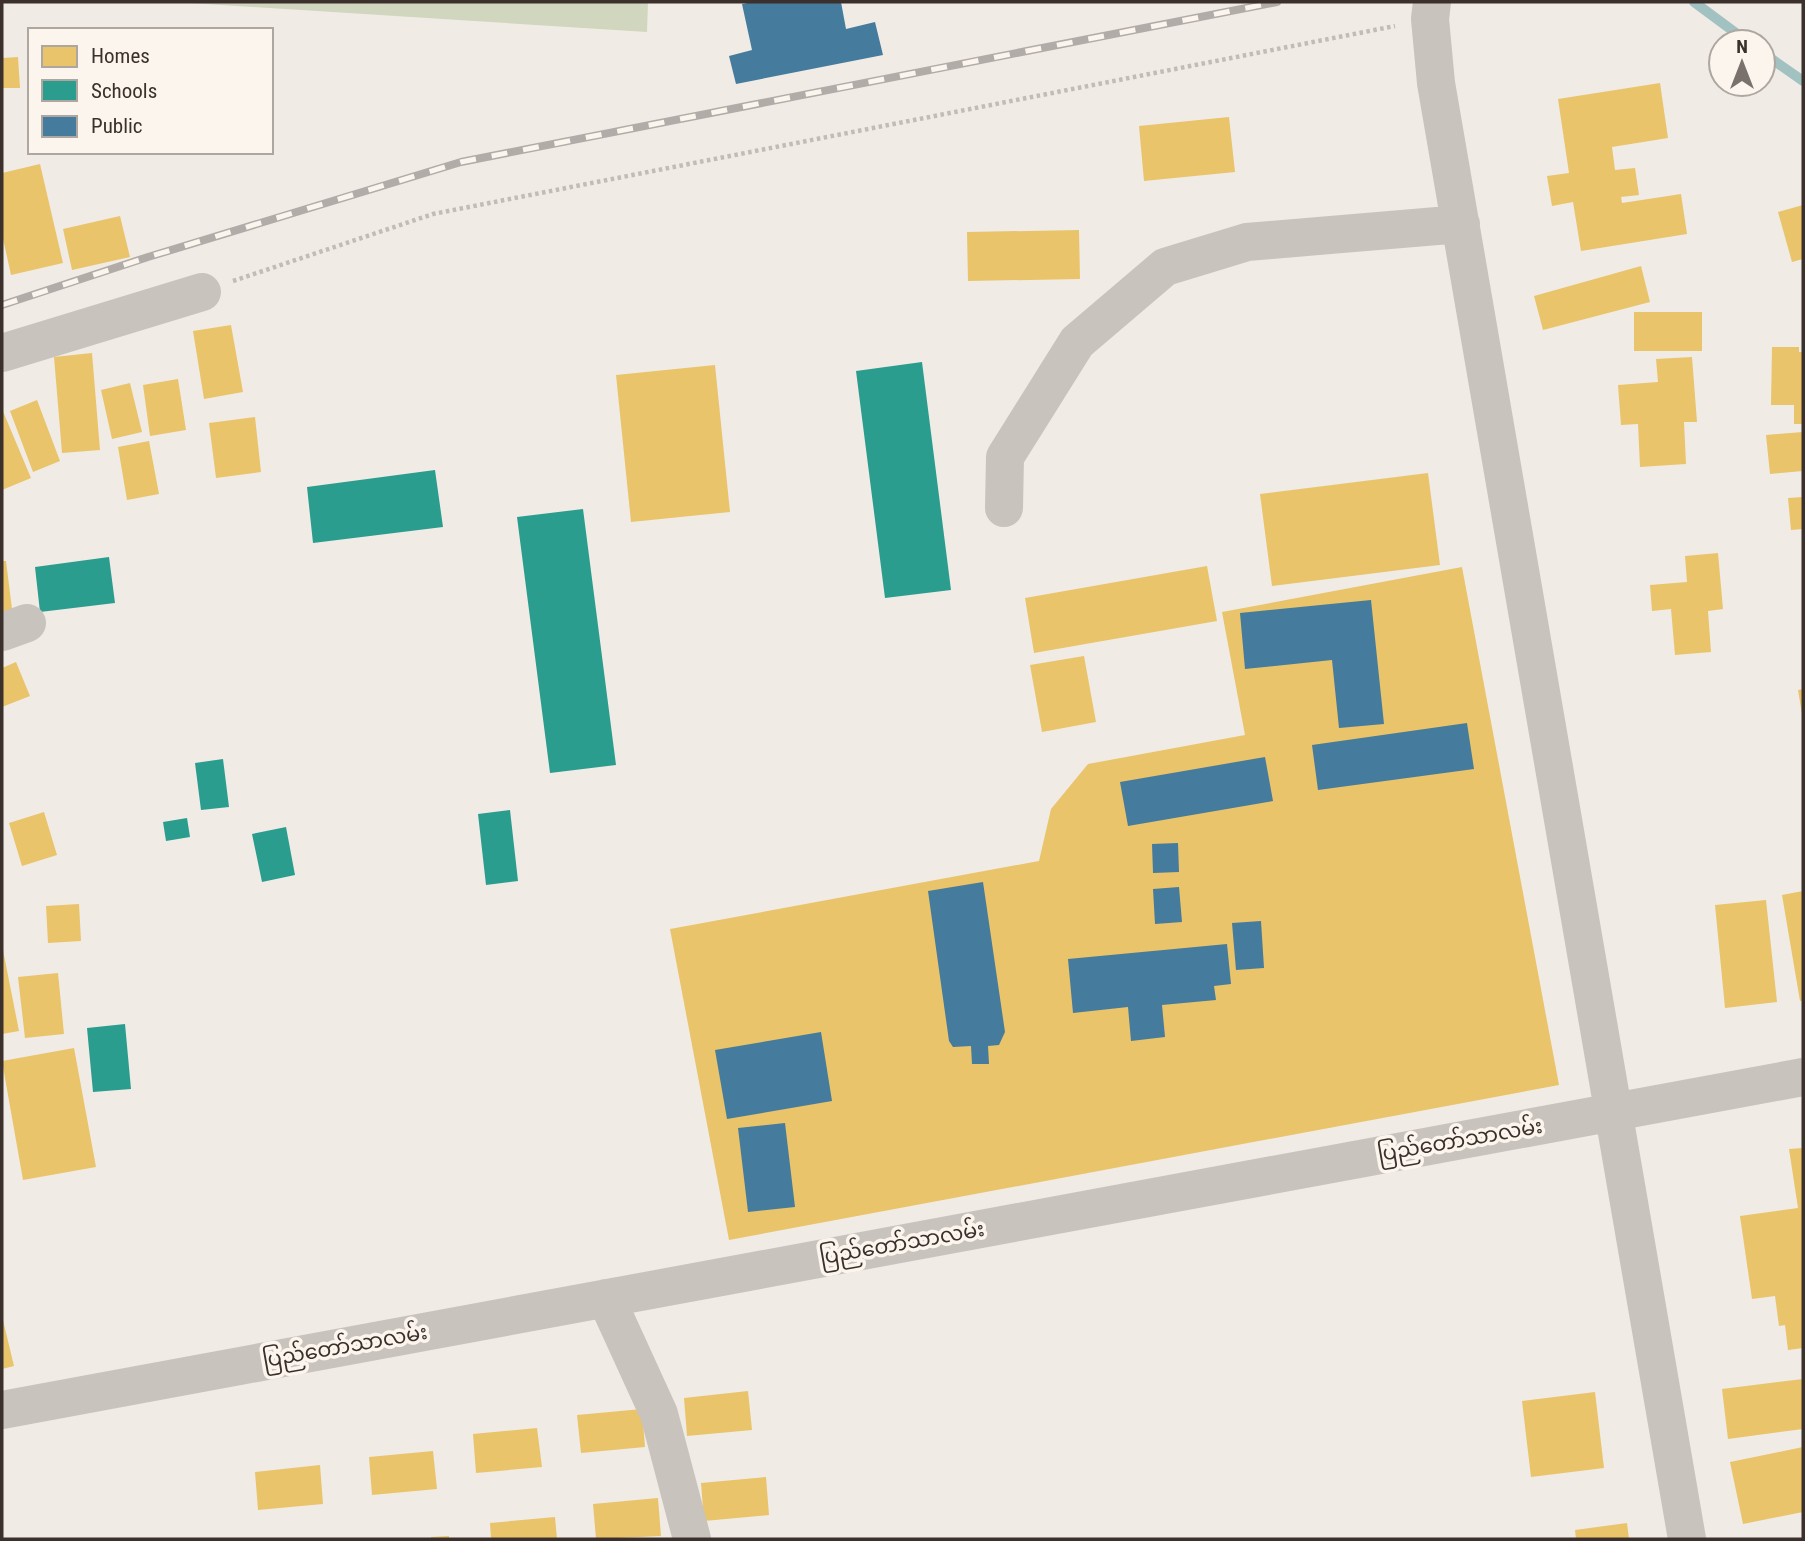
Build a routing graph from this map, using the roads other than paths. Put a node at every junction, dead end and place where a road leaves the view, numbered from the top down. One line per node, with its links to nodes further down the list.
1 (1431, 10): 2 (street)
2 (1461, 224): 5 (street); 7 (street)
3 (202, 292): 4 (street)
4 (2, 353)
5 (1004, 509)
6 (1803, 1077): 7 (street, ပြည်တော်သာလမ်း)
7 (1615, 1111): 8 (street, ပြည်တော်သာလမ်း); 11 (street)
8 (606, 1298): 9 (street, ပြည်တော်သာလမ်း); 10 (street)
9 (2, 1410)
10 (692, 1539)
11 (1687, 1539)

